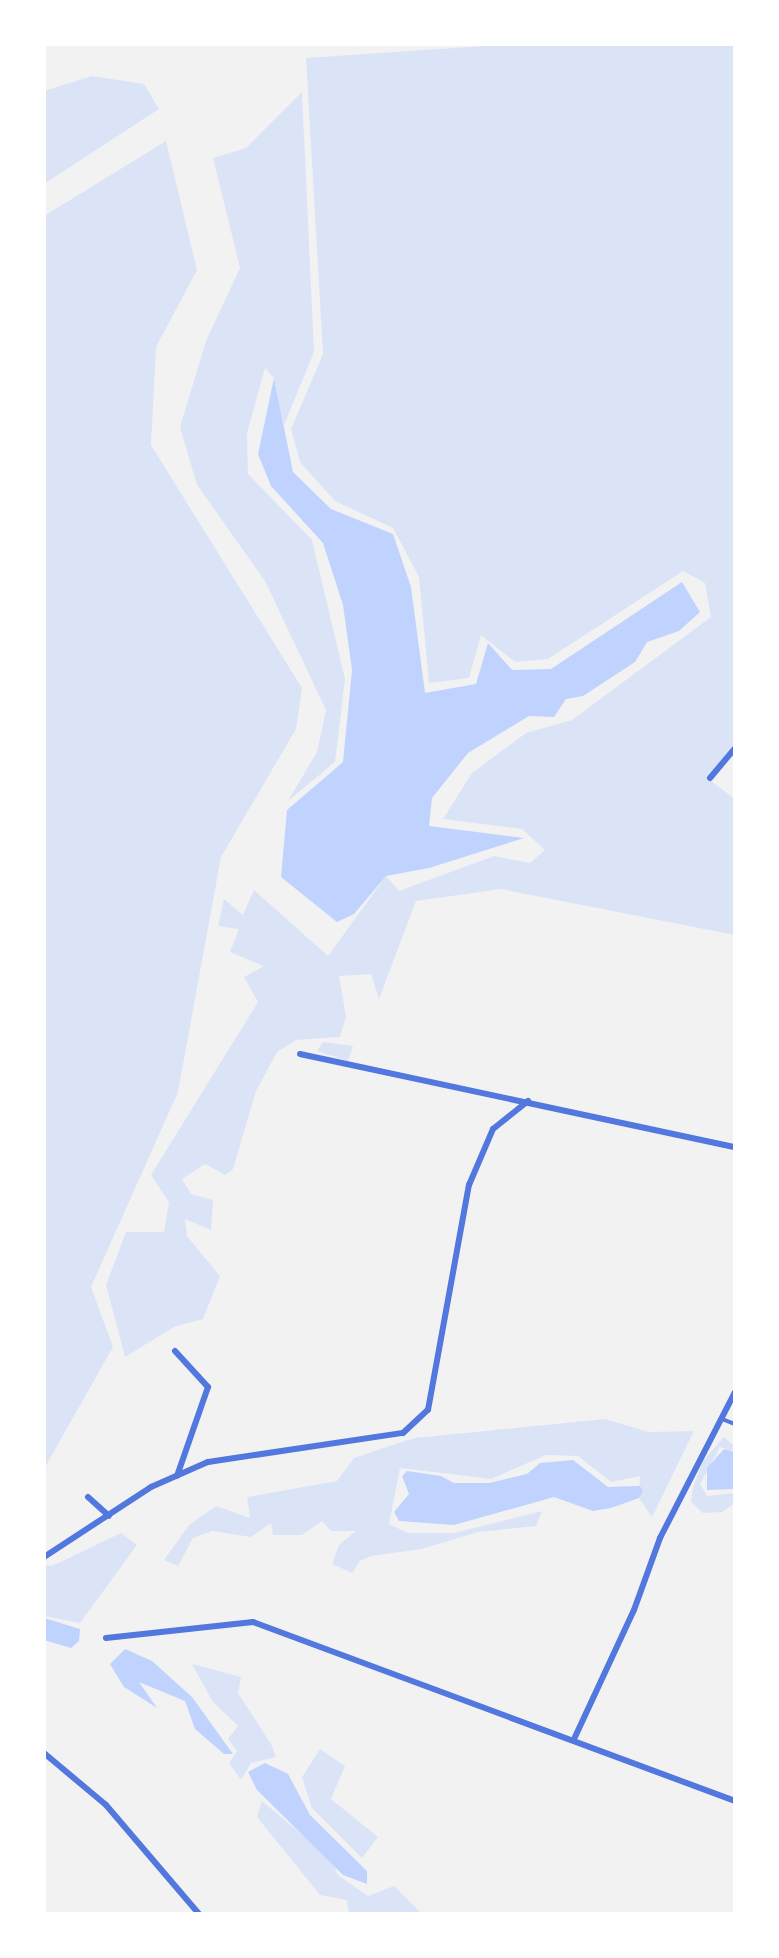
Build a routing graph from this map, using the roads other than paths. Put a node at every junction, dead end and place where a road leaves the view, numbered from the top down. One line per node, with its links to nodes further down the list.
1 (735, 748): 2 (street)
2 (710, 778)
3 (300, 1054): 4 (street)
4 (528, 1101): 5 (street); 10 (street)
5 (735, 1147)
6 (175, 1351): 10 (street)
7 (735, 1392): 8 (street)
8 (720, 1418): 9 (street); 15 (street)
9 (735, 1424)
10 (177, 1476): 12 (street)
11 (88, 1497): 12 (street)
12 (109, 1516): 13 (street)
13 (44, 1557)
14 (106, 1638): 15 (street)
15 (575, 1737): 17 (street)
16 (44, 1753): 18 (street)
17 (735, 1801)
18 (199, 1914)

